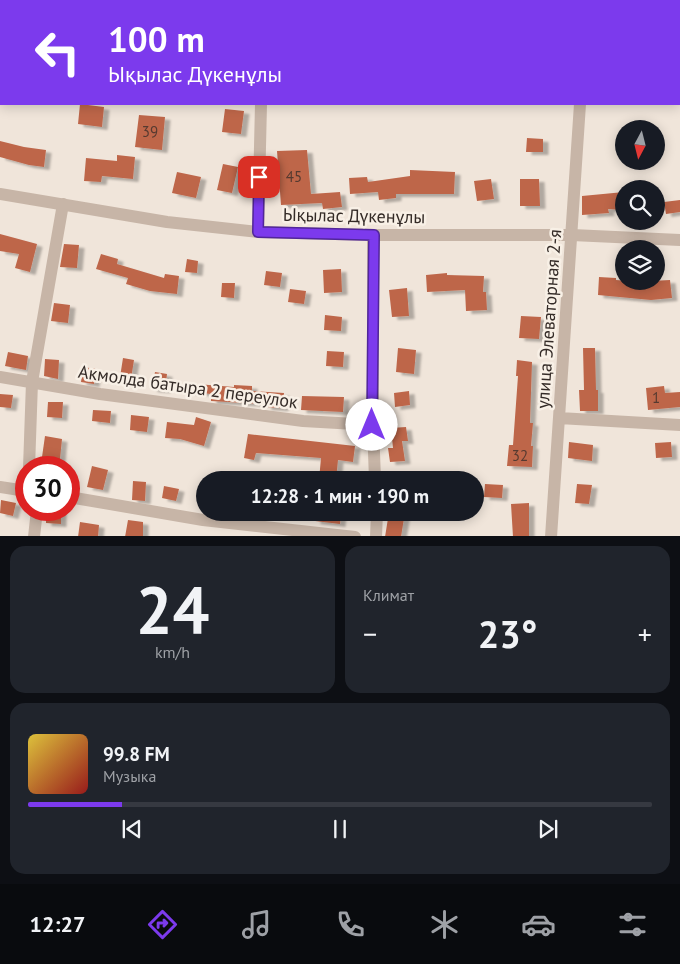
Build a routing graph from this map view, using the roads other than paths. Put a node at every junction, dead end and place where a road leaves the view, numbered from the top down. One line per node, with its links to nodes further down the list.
1 (262, 105): 5 (street)
2 (580, 105): 7 (street, улица Элеваторная 2-я)
3 (0, 194): 4 (street, Ықылас Дүкенұлы)
4 (63, 204): 5 (street, Ықылас Дүкенұлы); 10 (street)
5 (258, 232): 6 (street, Ықылас Дүкенұлы)
6 (374, 235): 7 (street, Ықылас Дүкенұлы); 12 (street)
7 (572, 235): 8 (street, Ықылас Дүкенұлы); 11 (street, улица Элеваторная 2-я)
8 (680, 240)
9 (0, 376): 10 (street, Акмолда батыра 2 переулок)
10 (32, 382): 12 (street, Акмолда батыра 2 переулок); 14 (street)
11 (559, 418): 13 (street); 24 (street, улица Элеваторная 2-я)
12 (372, 425): 15 (street)
13 (680, 425)
14 (29, 456)
15 (375, 471)
16 (0, 487): 17 (street)
17 (15, 489)
18 (80, 499): 22 (street)
19 (36, 521): 21 (street)
20 (377, 521): 23 (street)
21 (34, 536)
22 (355, 536)
23 (376, 536)
24 (551, 536)

